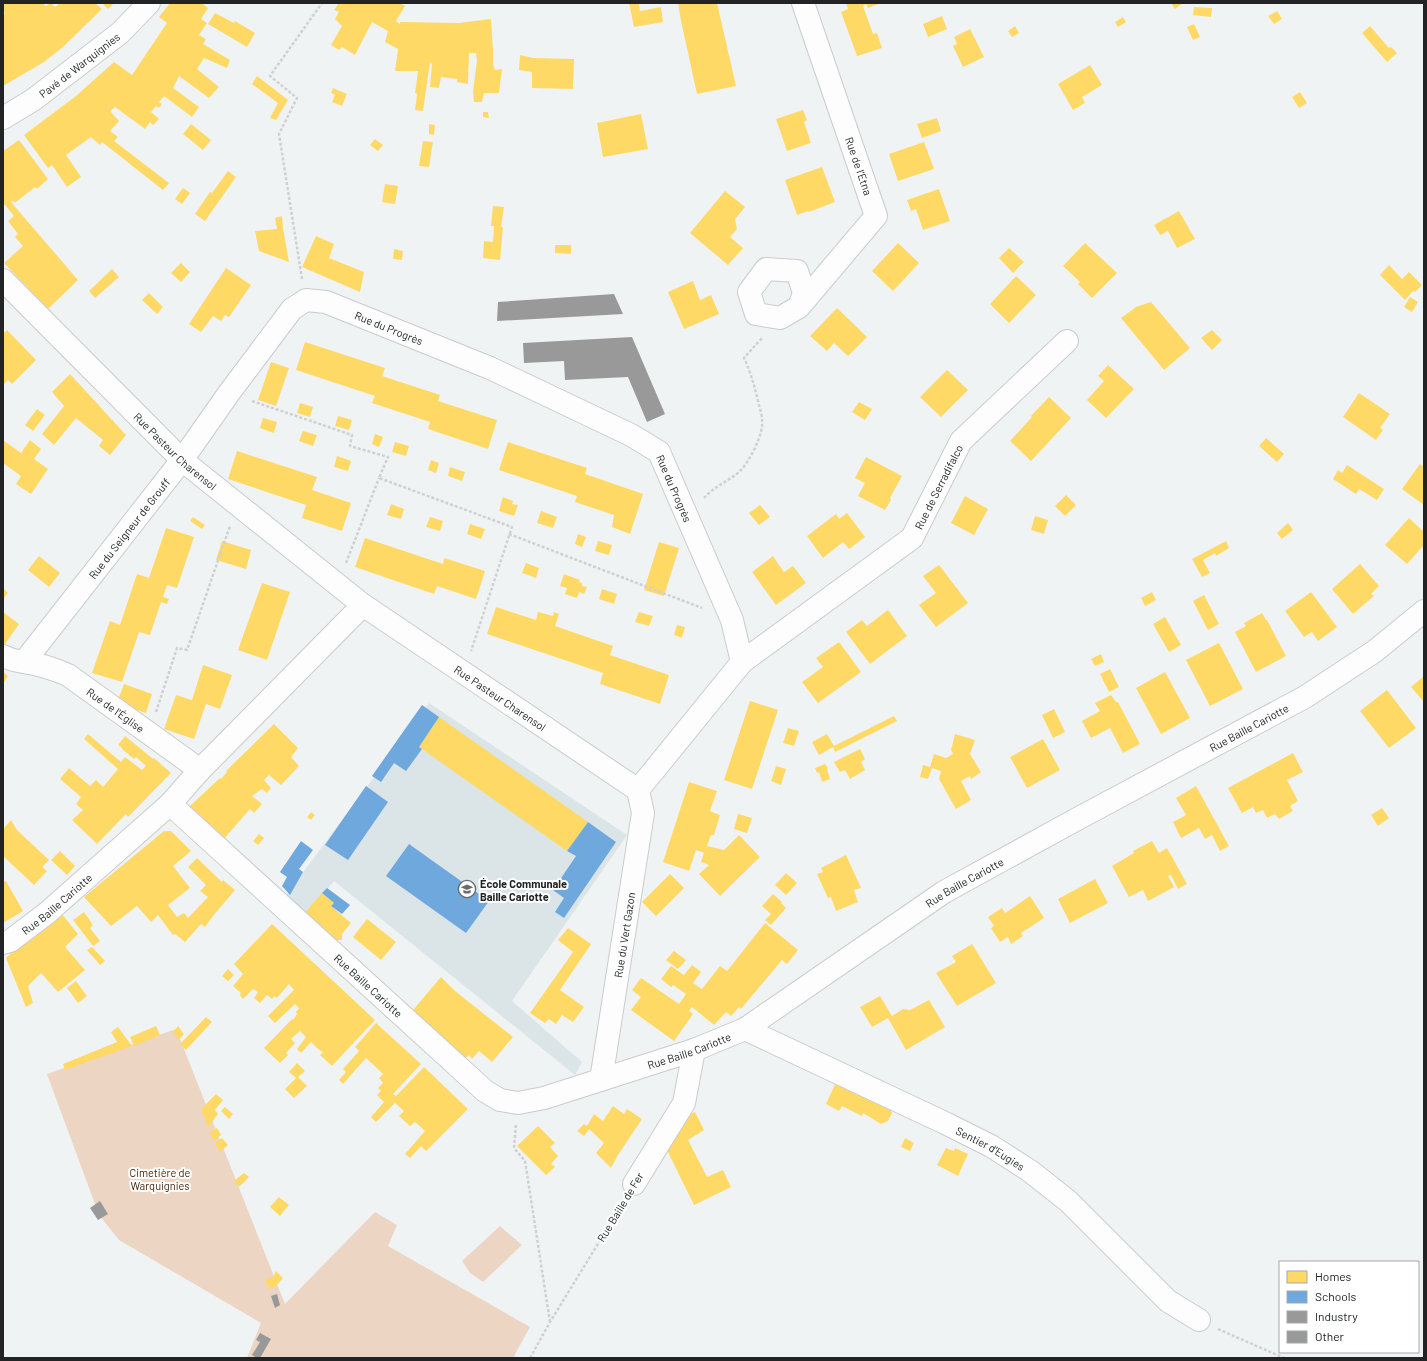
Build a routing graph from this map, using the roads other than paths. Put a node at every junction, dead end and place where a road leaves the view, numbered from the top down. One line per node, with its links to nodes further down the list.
1 (149, 3): 3 (street, Pavé de Warquignies)
2 (803, 3): 6 (street, Rue de l'Etna)
3 (3, 118)
4 (3, 280): 8 (street, Rue Pasteur Charensol)
5 (306, 300): 8 (street, Rue du Seigneur de Grouff); 13 (street, Rue du Progrès)
6 (799, 307): 6 (street, Rue de l'Etna)
7 (1068, 341): 13 (street, Rue de Serradifalco)
8 (182, 460): 9 (street, Rue Pasteur Charensol); 12 (street, Rue du Seigneur de Grouff)
9 (363, 605): 14 (street); 15 (street, Rue Pasteur Charensol)
10 (1424, 611): 18 (street, Rue Baille Cariotte)
11 (3, 656): 12 (street, Rue de l'Église)
12 (24, 662): 14 (street, Rue de l'Église)
13 (742, 662): 15 (street)
14 (200, 770): 16 (street)
15 (638, 790): 20 (street, Rue du Vert Gazon)
16 (170, 804): 17 (street, Rue Baille Cariotte); 20 (street, Rue Baille Cariotte)
17 (3, 944)
18 (745, 1029): 19 (street, Rue Baille Cariotte); 22 (street, Sentier d'Eugies)
19 (694, 1050): 20 (street, Rue Baille Cariotte); 21 (street, Rue Baille de Fer)
20 (601, 1080)
21 (634, 1184)
22 (1199, 1320)

